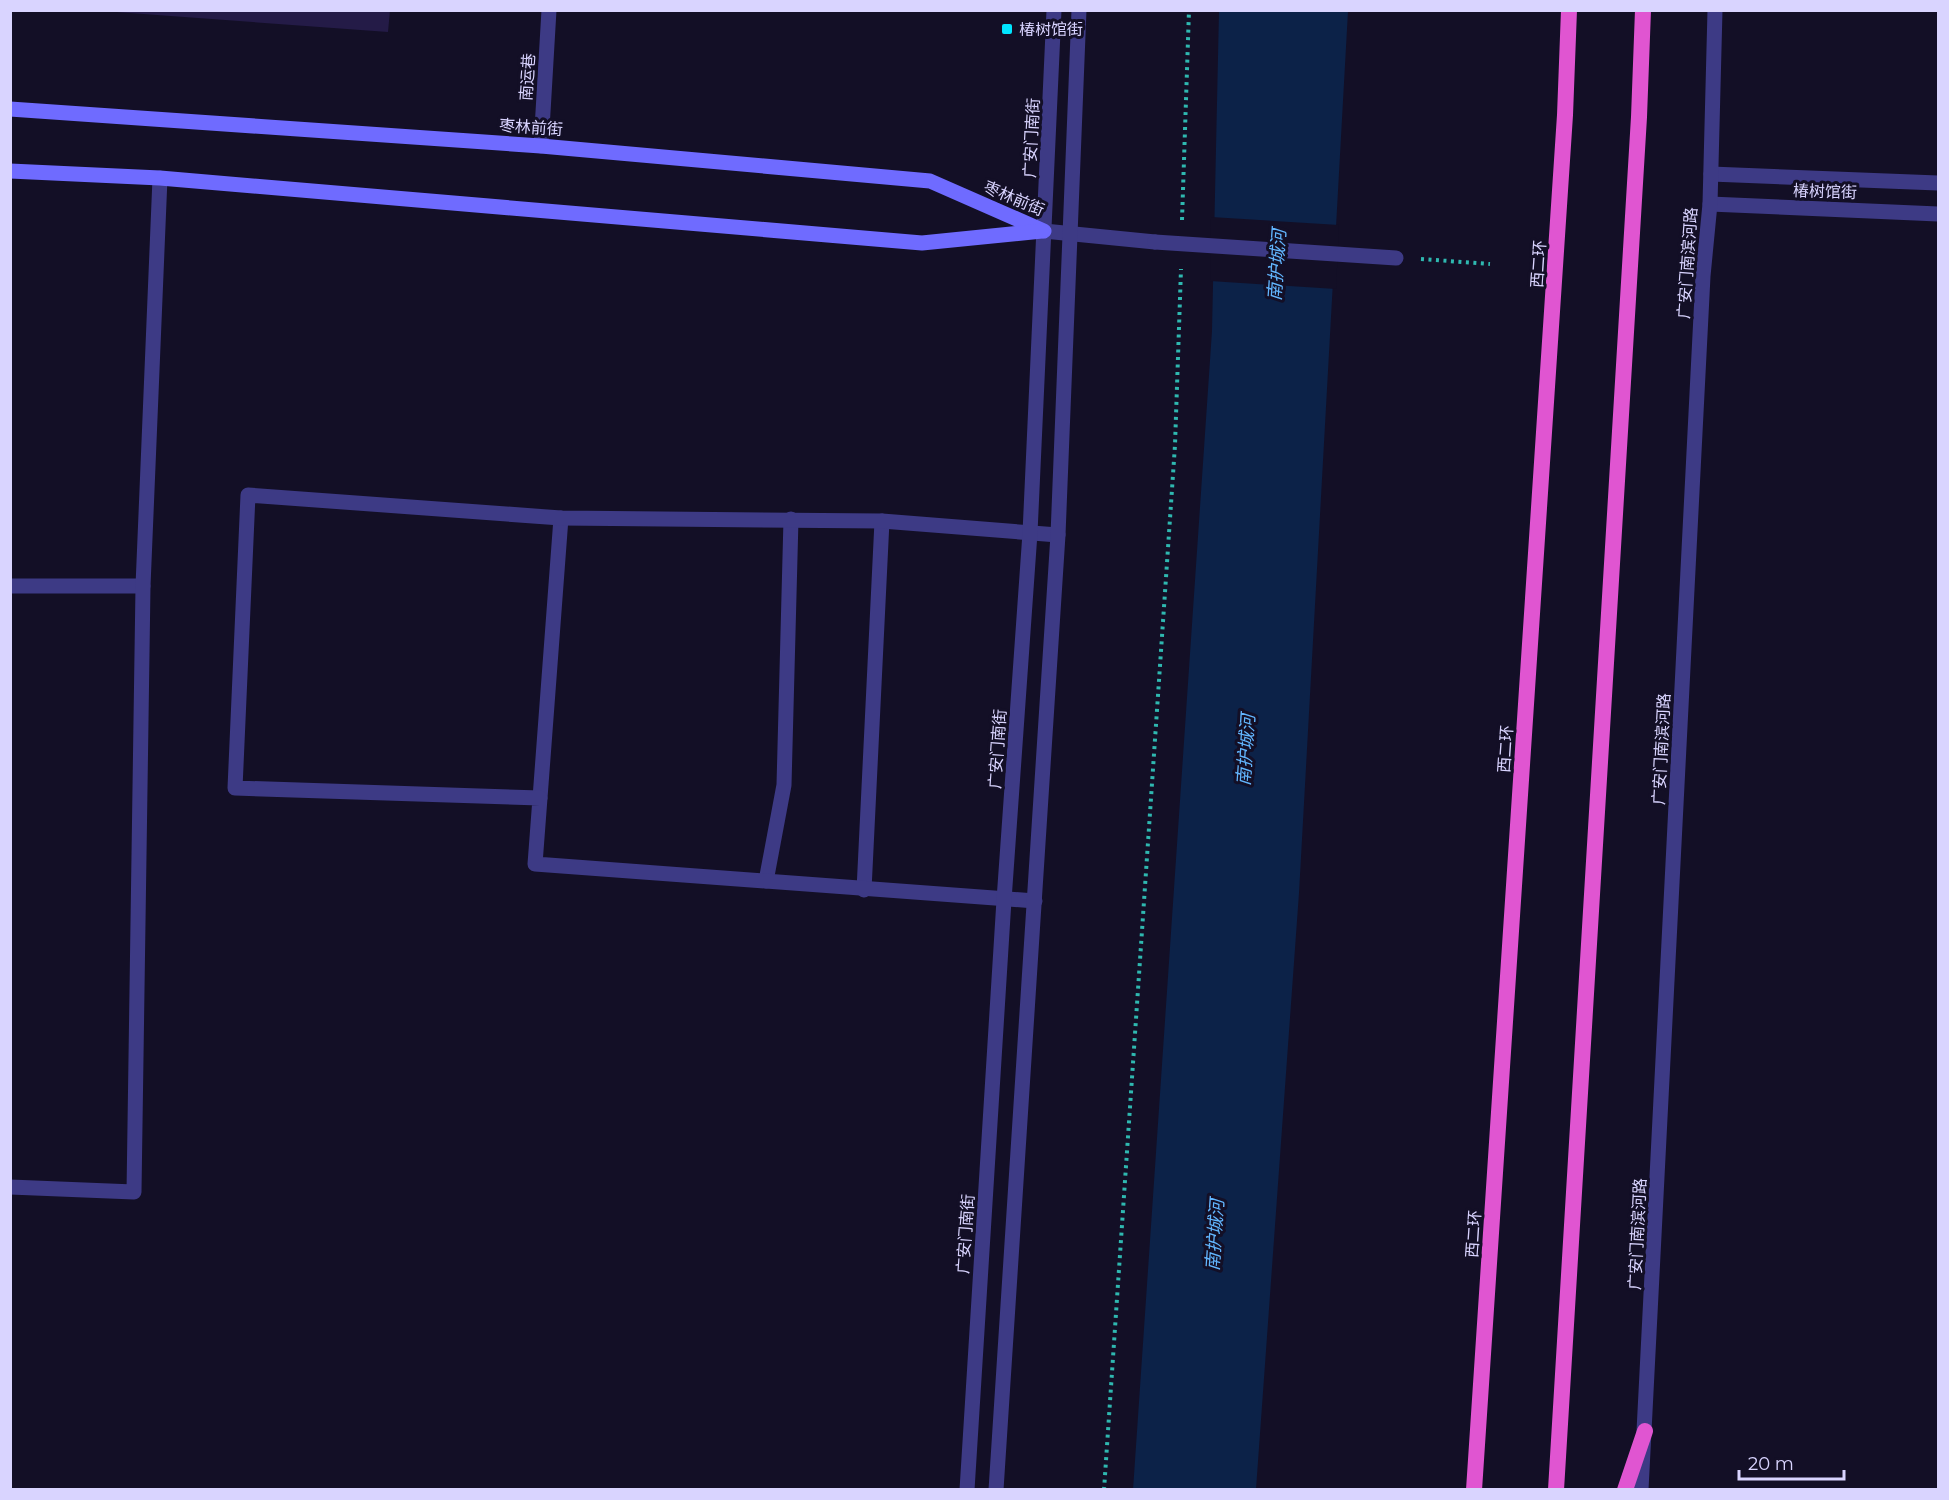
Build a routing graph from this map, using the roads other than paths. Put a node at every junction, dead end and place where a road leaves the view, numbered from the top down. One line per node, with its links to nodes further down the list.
1 (549, 10): 8 (street, 南运巷)
2 (1054, 10): 15 (street, 广安门南街)
3 (1079, 10): 16 (street)
4 (1569, 10): 34 (highway, 西二环)
5 (1643, 10): 35 (highway)
6 (1715, 10): 10 (street, 广安门南滨河路)
7 (10, 109): 8 (main road, 枣林前街)
8 (541, 146): 15 (main road, 枣林前街)
9 (10, 171): 11 (main road, 枣林前街)
10 (1710, 174): 12 (street, 椿树馆街); 13 (street, 广安门南滨河路)
11 (160, 178): 15 (main road, 枣林前街); 24 (street)
12 (1938, 183)
13 (1710, 204): 14 (street, 椿树馆街); 31 (street, 广安门南滨河路)
14 (1938, 214)
15 (1044, 231): 16 (street); 21 (street, 广安门南街)
16 (1069, 233): 17 (street, bridge); 22 (street)
17 (1396, 258)
18 (561, 518): 19 (street); 25 (street); 25 (street)
19 (791, 519): 20 (street); 26 (street)
20 (882, 521): 21 (street); 27 (street)
21 (1030, 533): 22 (street); 28 (street, 广安门南街)
22 (1058, 535): 29 (street)
23 (10, 586): 24 (street)
24 (143, 586): 30 (street)
25 (540, 798): 26 (street)
26 (766, 881): 27 (street)
27 (864, 890): 28 (street)
28 (1004, 900): 29 (street); 32 (street, 广安门南街)
29 (1035, 901): 33 (street)
30 (10, 1187)
31 (1645, 1431): 36 (highway); 37 (street, 广安门南滨河路)
32 (967, 1490)
33 (996, 1490)
34 (1474, 1490)
35 (1556, 1490)
36 (1625, 1490)
37 (1641, 1490)

